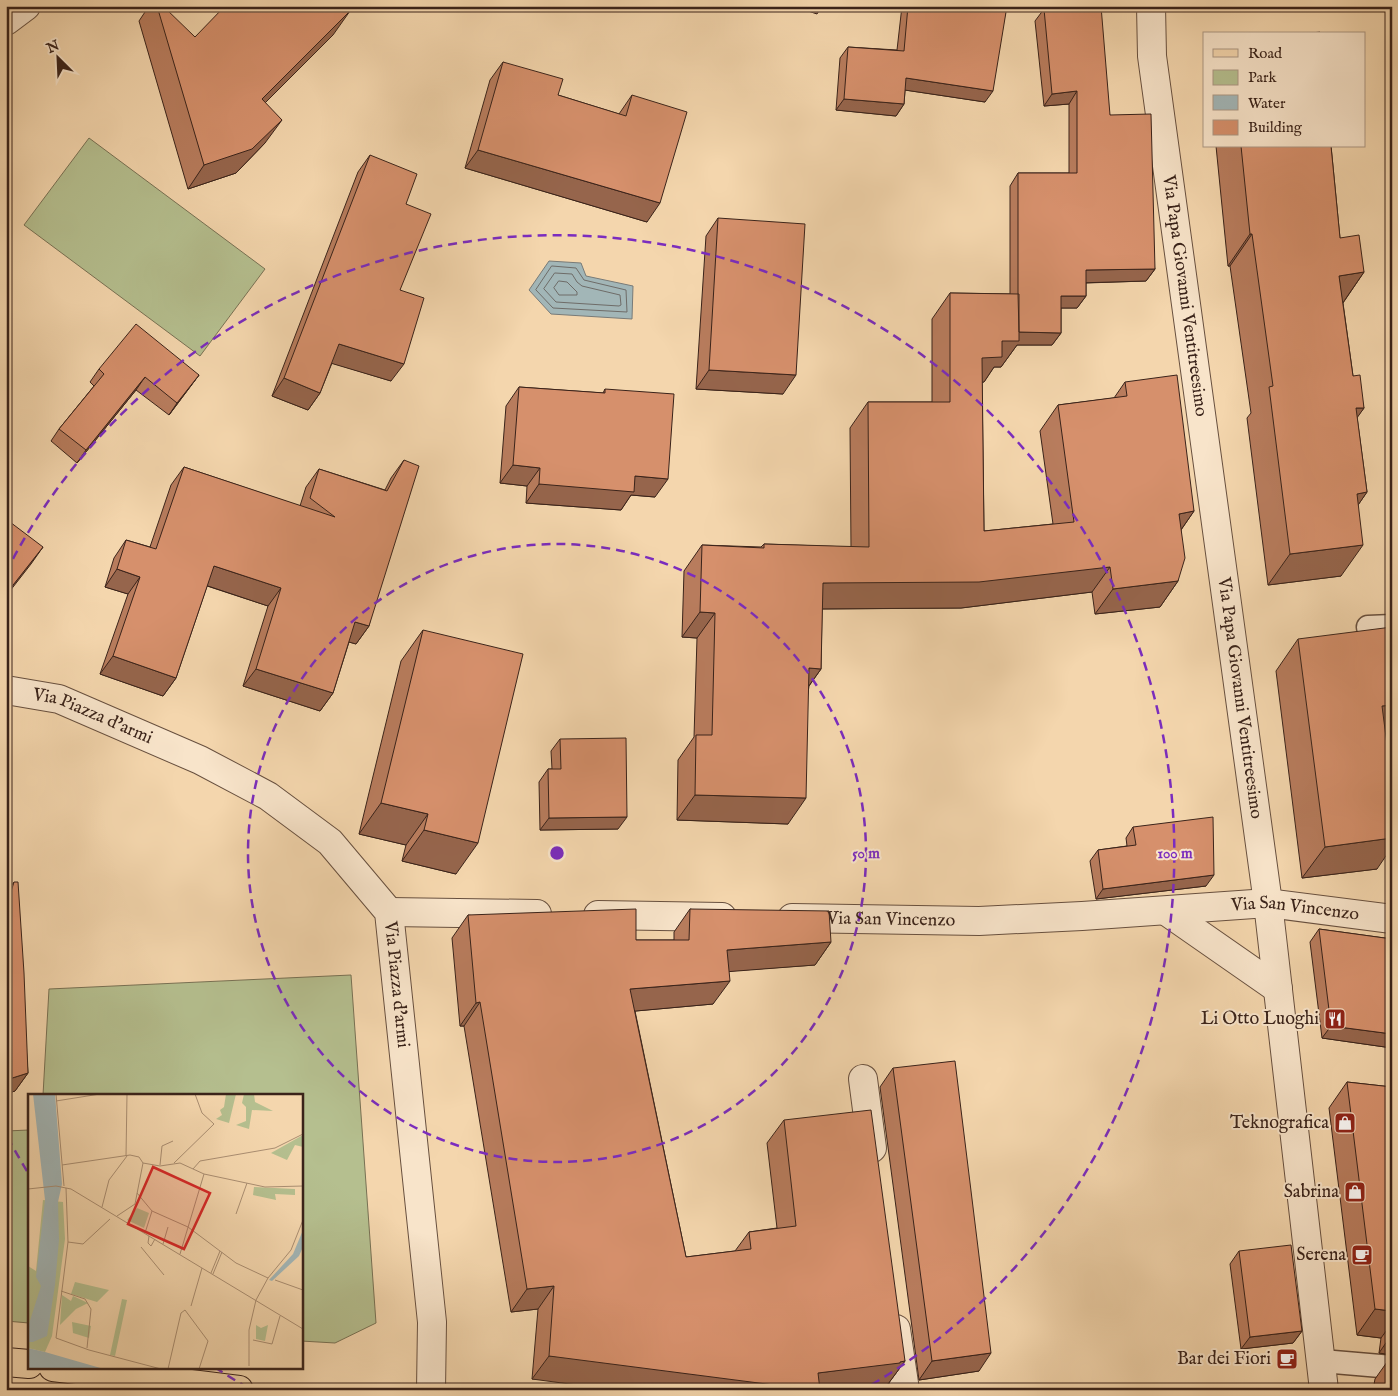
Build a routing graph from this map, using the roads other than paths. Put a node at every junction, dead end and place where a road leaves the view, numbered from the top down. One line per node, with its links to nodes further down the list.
1 (26, 6): 3 (street)
2 (1151, 6): 7 (street, Via Papa Giovanni Ventitreesimo)
3 (6, 21)
4 (1392, 626): 5 (lane)
5 (1368, 627)
6 (6, 690): 9 (street, Via Piazza d'armi)
7 (1268, 903): 8 (street, Via San Vincenzo); 10 (street, Via San Vincenzo); 11 (street, Via Papa Giovanni Ventitreesimo)
8 (1166, 911): 9 (street, Via San Vincenzo); 11 (street)
9 (389, 912): 21 (street, Via Piazza d'armi)
10 (1392, 919)
11 (1278, 989): 15 (street, Via Papa Giovanni Ventitreesimo)
12 (863, 1080): 13 (street)
13 (876, 1176)
14 (893, 1302): 22 (street)
15 (1322, 1361): 18 (lane); 23 (street, Via Papa Giovanni Ventitreesimo)
16 (6, 1362): 17 (main road)
17 (28, 1364)
18 (1392, 1367)
19 (60, 1368): 20 (main road)
20 (239, 1390)
21 (431, 1390)
22 (905, 1390)
23 (1324, 1390)

